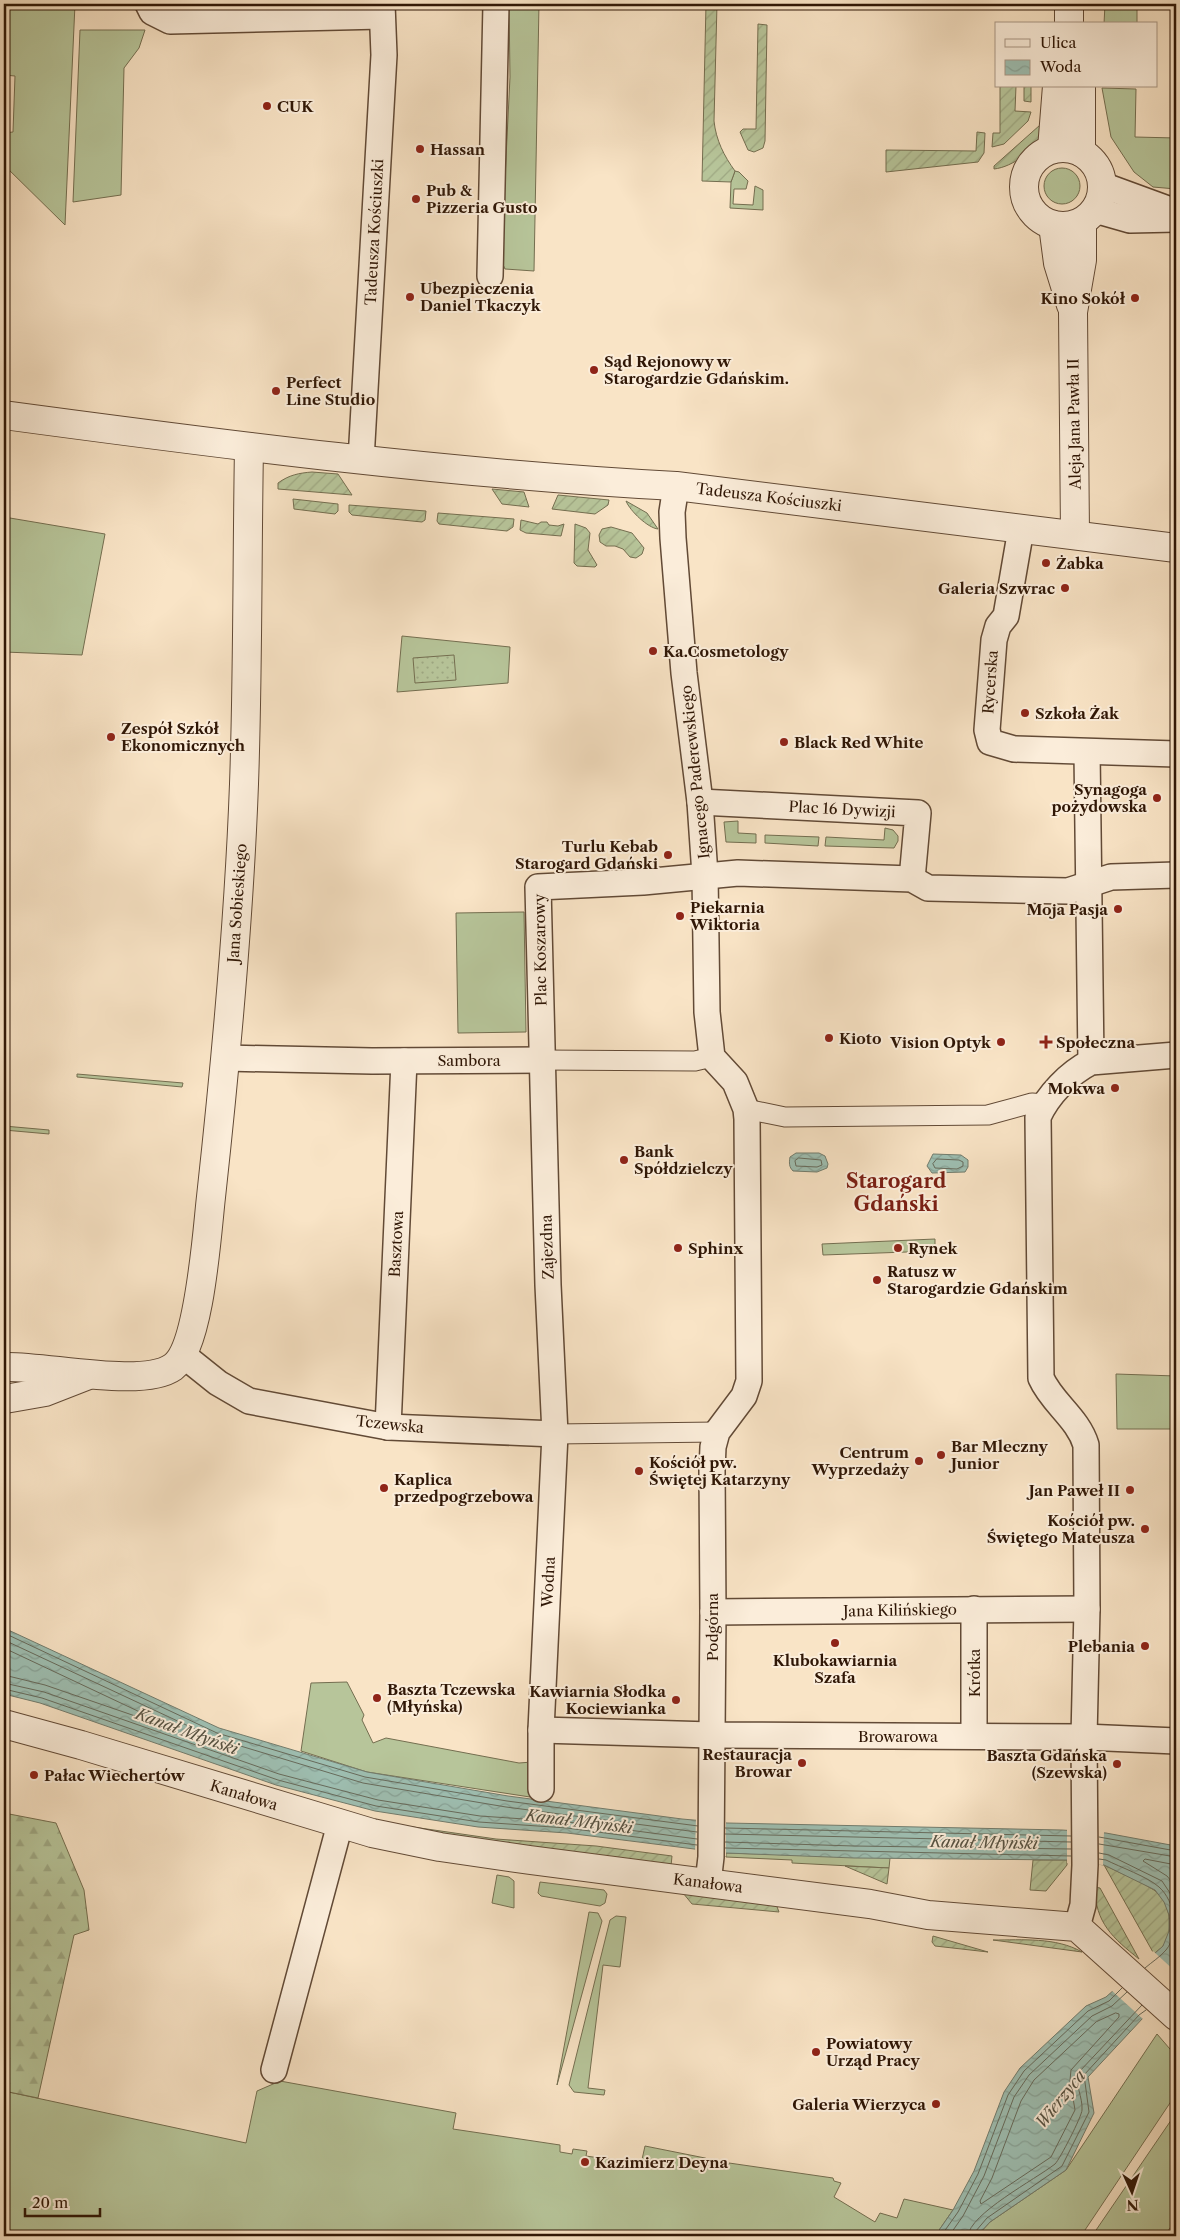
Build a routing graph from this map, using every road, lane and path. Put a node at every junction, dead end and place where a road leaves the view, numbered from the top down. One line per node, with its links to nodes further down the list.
1 (148, 4): 4 (street)
2 (496, 4): 14 (street)
3 (1069, 4): 5 (street)
4 (382, 10): 18 (street, Tadeusza Kościuszki)
5 (1069, 22)
6 (1057, 88): 8 (street)
7 (1081, 88): 9 (street)
8 (1052, 149): 9 (street); 13 (street)
9 (1081, 152): 10 (street)
10 (1093, 205): 11 (street); 12 (street); 13 (street); 15 (street, Aleja Jana Pawła II)
11 (1176, 212)
12 (1176, 219)
13 (1053, 225): 15 (street, Aleja Jana Pawła II)
14 (490, 276)
15 (1072, 312): 21 (street, Aleja Jana Pawła II)
16 (4, 415): 17 (street, Tadeusza Kościuszki)
17 (249, 447): 18 (street, Tadeusza Kościuszki); 32 (street, Jana Sobieskiego)
18 (361, 460): 19 (street, Tadeusza Kościuszki)
19 (676, 486): 20 (street, Tadeusza Kościuszki); 25 (street, Ignacego Paderewskiego)
20 (1021, 529): 21 (street, Tadeusza Kościuszki); 23 (street, Rycerska)
21 (1075, 535): 22 (street, Tadeusza Kościuszki)
22 (1176, 548)
23 (1087, 752): 24 (street, Rycerska); 29 (street)
24 (1176, 754)
25 (700, 802): 26 (street, Ignacego Paderewskiego); 28 (street, Plac 16 Dywizji)
26 (705, 875): 28 (street); 31 (street, Ignacego Paderewskiego); 33 (street, Plac Koszarowy)
27 (1176, 875): 29 (street)
28 (912, 879): 29 (street)
29 (1088, 884): 35 (street)
30 (1176, 1054): 35 (street)
31 (712, 1057): 33 (street, Sambora); 37 (street)
32 (225, 1058): 34 (street, Sambora); 38 (street, Jana Sobieskiego)
33 (542, 1060): 34 (street, Sambora); 44 (street, Zajezdna)
34 (404, 1061): 42 (street, Basztowa)
35 (1091, 1062): 36 (street)
36 (1049, 1098): 37 (street); 45 (street)
37 (746, 1109): 43 (street, Podgórna)
38 (183, 1356): 40 (street); 42 (street, Tczewska)
39 (4, 1367): 40 (street)
40 (86, 1376): 41 (street)
41 (4, 1392)
42 (388, 1427): 44 (street, Tczewska)
43 (718, 1432): 44 (street, Tczewska); 47 (street, Podgórna)
44 (555, 1434): 49 (street, Wodna)
45 (1087, 1609): 46 (street, Jana Kilińskiego); 52 (street)
46 (974, 1610): 47 (street, Jana Kilińskiego); 51 (street, Krótka)
47 (713, 1612): 50 (street, Podgórna)
48 (4, 1724): 55 (street, Kanałowa)
49 (541, 1730): 50 (street); 54 (street, Wodna)
50 (711, 1735): 51 (street, Browarowa); 56 (street, Podgórna)
51 (974, 1736): 52 (street, Browarowa)
52 (1084, 1737): 53 (street, Browarowa); 57 (street)
53 (1176, 1741)
54 (542, 1789)
55 (340, 1824): 56 (street, Kanałowa); 59 (street)
56 (710, 1870): 57 (street, Kanałowa)
57 (1078, 1927): 58 (street)
58 (1175, 2015)
59 (274, 2070)

